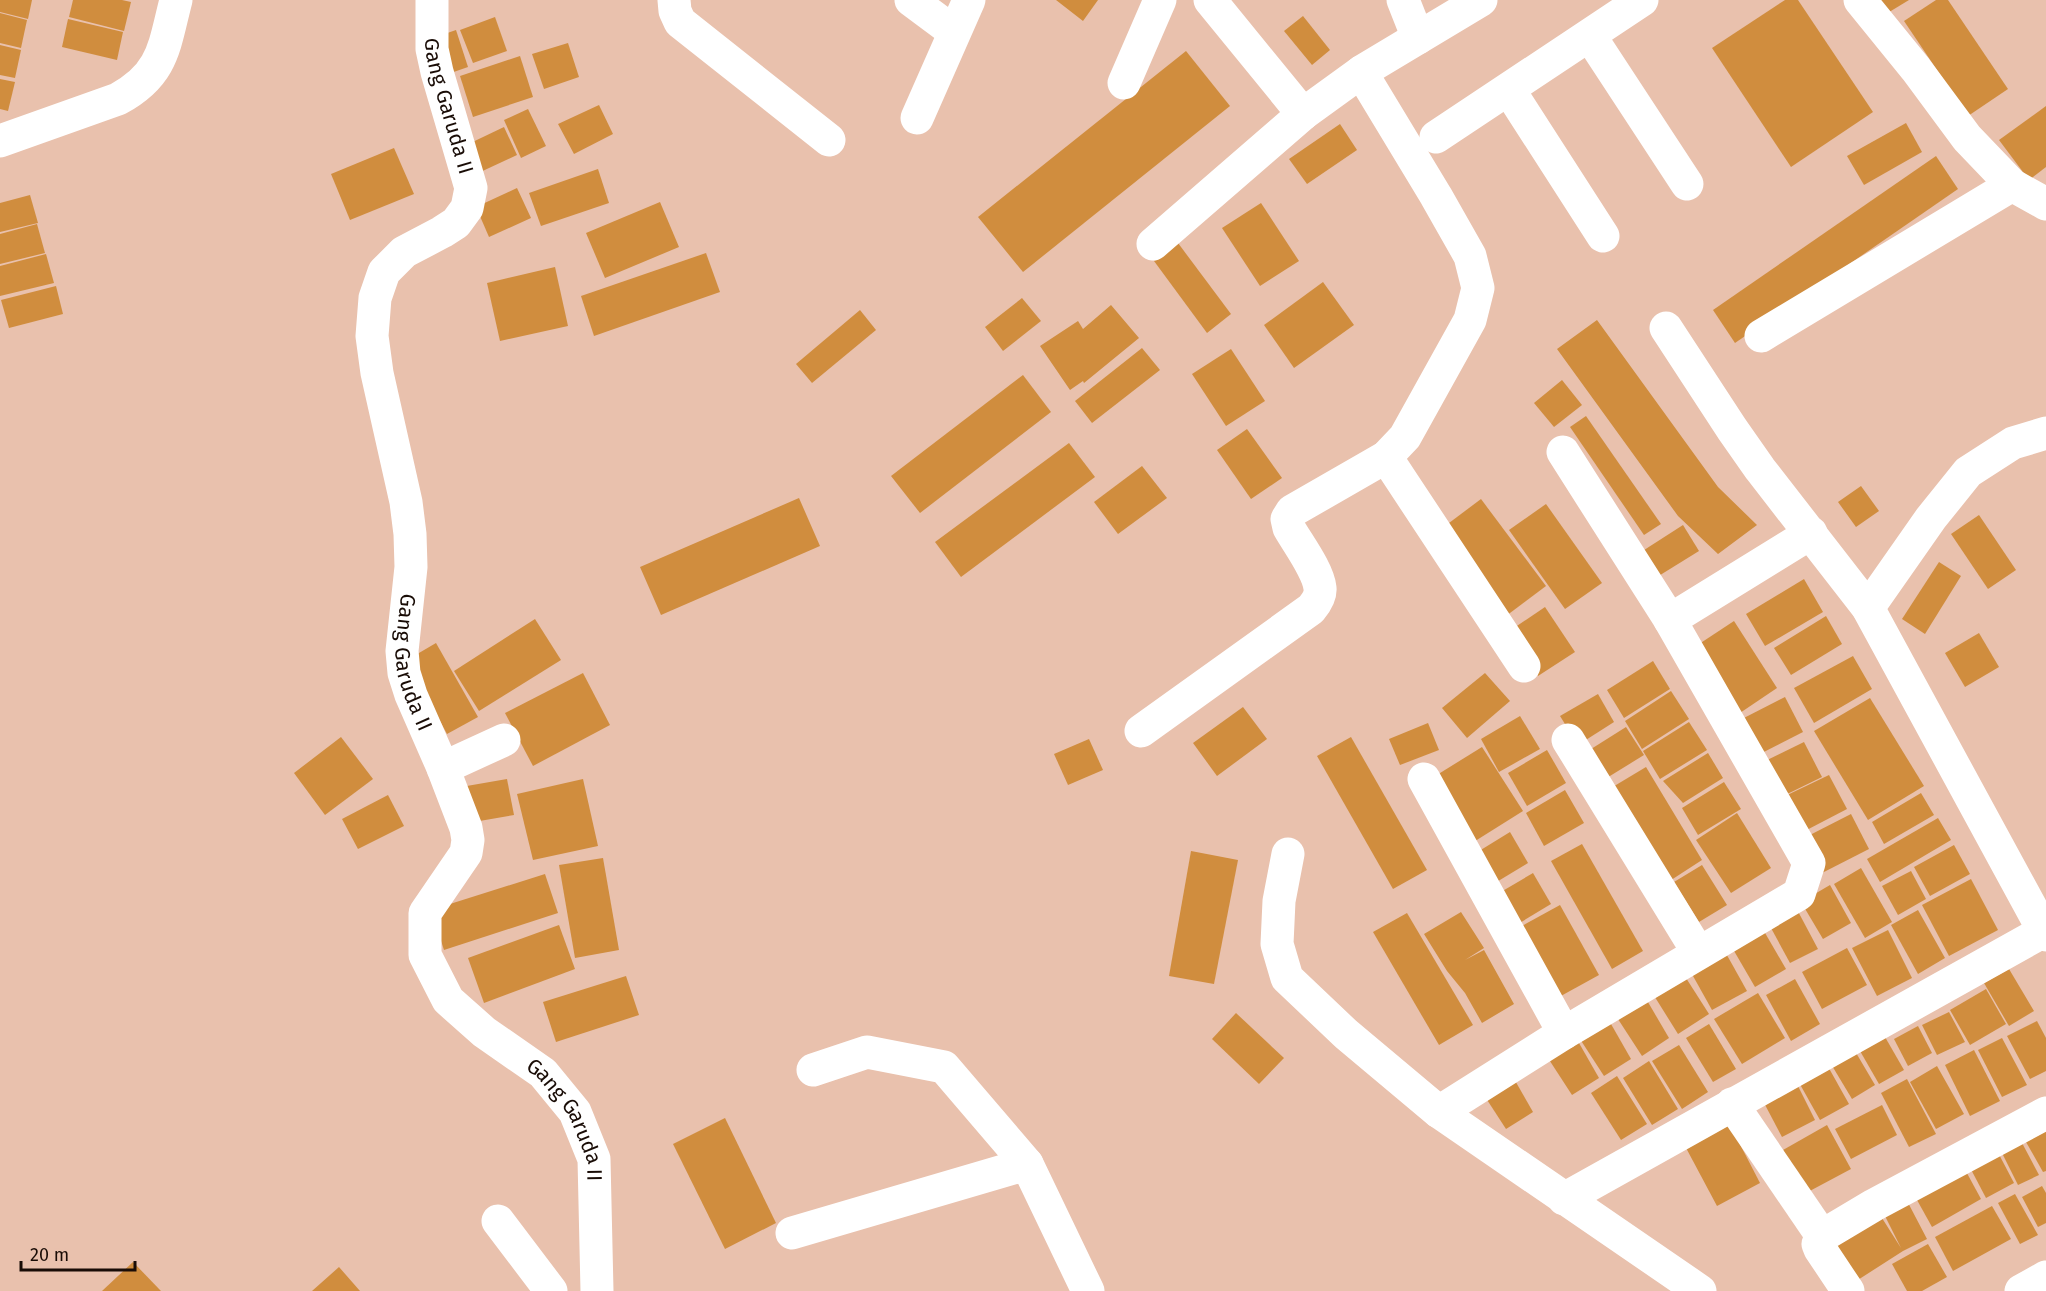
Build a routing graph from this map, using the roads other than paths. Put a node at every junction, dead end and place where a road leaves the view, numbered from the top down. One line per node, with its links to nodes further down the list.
1 (176, 0): 22 (street)
2 (432, 0): 40 (street, Gang Garuda II)
3 (674, 0): 21 (street)
4 (911, 0): 12 (street)
5 (969, 0): 12 (street)
6 (1160, 0): 16 (street)
7 (1210, 0): 18 (street)
8 (1403, 0): 14 (street)
9 (1481, 0): 14 (street)
10 (1642, 0): 13 (street)
11 (1860, 0): 24 (street)
12 (954, 32): 19 (street)
13 (1590, 36): 17 (street); 23 (street)
14 (1418, 38): 15 (street)
15 (1361, 72): 18 (street); 32 (street)
16 (1124, 83)
17 (1509, 90): 20 (street); 26 (street)
18 (1303, 114): 27 (street)
19 (917, 118)
20 (1436, 137)
21 (829, 140)
22 (0, 141)
23 (1687, 184)
24 (2012, 185): 25 (street); 29 (street)
25 (2046, 204)
26 (1603, 236)
27 (1154, 244)
28 (1666, 328): 33 (street)
29 (1761, 336)
30 (2046, 433): 34 (street)
31 (1563, 452): 35 (street)
32 (1386, 457): 36 (street); 37 (street)
33 (1811, 533): 34 (street); 35 (street)
34 (1868, 608): 43 (street)
35 (1670, 620): 44 (street)
36 (1524, 666)
37 (1141, 731)
38 (504, 740): 40 (street)
39 (1568, 740): 44 (street)
40 (443, 768): 57 (street, Gang Garuda II)
41 (1424, 779): 45 (street)
42 (1288, 854): 48 (street)
43 (2045, 933): 47 (street)
44 (1698, 952): 45 (street)
45 (1563, 1033): 48 (street)
46 (813, 1070): 50 (street)
47 (1732, 1104): 51 (street); 54 (street)
48 (1439, 1112): 51 (street)
49 (2046, 1113): 54 (street)
50 (1026, 1164): 53 (street); 58 (street)
51 (1564, 1199): 59 (street)
52 (498, 1221): 56 (street)
53 (792, 1233)
54 (1822, 1236): 60 (street)
55 (2046, 1277): 61 (street)
56 (551, 1291)
57 (597, 1291)
58 (1088, 1291)
59 (1700, 1291)
60 (1848, 1291)
61 (2021, 1291)

